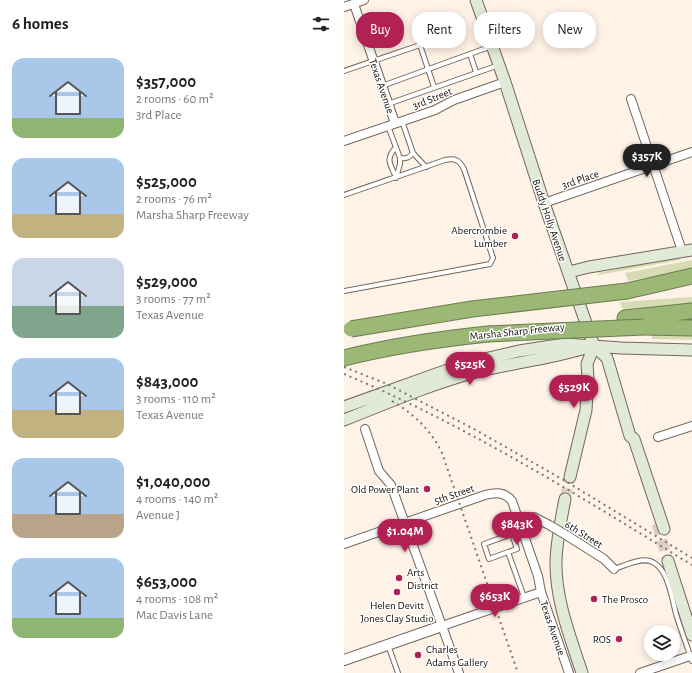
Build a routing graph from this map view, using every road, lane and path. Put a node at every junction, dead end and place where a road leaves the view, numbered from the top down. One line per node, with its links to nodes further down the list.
1 (364, 0): 3 (street)
2 (476, 0): 5 (main road, Buddy Holly Avenue)
3 (354, 4): 4 (street); 9 (street, Texas Avenue)
4 (344, 7)
5 (480, 12)
6 (486, 48): 8 (lane)
7 (493, 48): 10 (main road, Buddy Holly Avenue)
8 (470, 54): 11 (lane); 13 (lane)
9 (373, 62): 11 (lane); 12 (lane); 15 (street, Texas Avenue)
10 (499, 64): 13 (lane); 14 (main road, Buddy Holly Avenue)
11 (428, 70): 15 (lane); 16 (lane)
12 (344, 72)
13 (476, 72): 16 (lane)
14 (505, 82): 19 (street, 3rd Street); 29 (main road, Buddy Holly Avenue)
15 (382, 86): 18 (street, Texas Avenue)
16 (434, 88): 18 (lane)
17 (631, 99): 25 (street)
18 (388, 104): 19 (street, Texas Avenue)
19 (395, 123): 20 (street, 3rd Street); 21 (lane); 23 (lane)
20 (344, 141)
21 (396, 147): 24 (lane); 27 (lane)
22 (692, 152): 25 (street, 3rd Place)
23 (414, 153): 24 (lane); 26 (lane)
24 (400, 158): 27 (lane)
25 (654, 165): 29 (street, 3rd Place); 30 (street)
26 (426, 167): 27 (lane); 35 (lane)
27 (396, 178): 28 (lane)
28 (344, 196)
29 (544, 203): 31 (main road, Buddy Holly Avenue)
30 (687, 251): 31 (main road)
31 (568, 272): 40 (main road, Buddy Holly Avenue)
32 (692, 276): 34 (highway)
33 (692, 286): 34 (highway)
34 (627, 291): 38 (highway, bridge)
35 (344, 292)
36 (692, 311): 39 (highway, Marsha Sharp Freeway, bridge)
37 (692, 328): 39 (highway, bridge)
38 (346, 330)
39 (488, 334): 42 (highway, Marsha Sharp Freeway)
40 (594, 346): 41 (main road, Marsha Sharp Freeway); 43 (main road, Marsha Sharp Freeway); 44 (main road, Marsha Sharp Freeway); 48 (main road); 53 (main road, Buddy Holly Avenue)
41 (692, 350)
42 (344, 358)
43 (344, 407)
44 (344, 420)
45 (692, 426): 47 (street)
46 (365, 430): 52 (street)
47 (658, 437)
48 (570, 477)
49 (505, 495): 51 (street, Texas Avenue); 52 (street, 5th Street)
50 (565, 499): 70 (main road, Texas Avenue)
51 (518, 521): 55 (street, Texas Avenue); 58 (street, 6th Street, bridge)
52 (405, 523): 54 (street, 5th Street); 62 (street)
53 (660, 527)
54 (344, 544)
55 (527, 545): 56 (lane); 59 (street, Texas Avenue)
56 (517, 549): 57 (lane); 57 (lane)
57 (508, 552): 60 (lane)
58 (614, 569): 65 (lane)
59 (541, 592): 60 (street); 69 (street, Texas Avenue)
60 (524, 597): 62 (street)
61 (692, 618): 63 (main road)
62 (442, 626): 64 (street); 68 (street)
63 (692, 635)
64 (388, 645): 66 (street); 67 (lane)
65 (691, 659): 71 (street)
66 (344, 660)
67 (398, 673)
68 (459, 673)
69 (569, 673)
70 (582, 673)
71 (640, 673)

